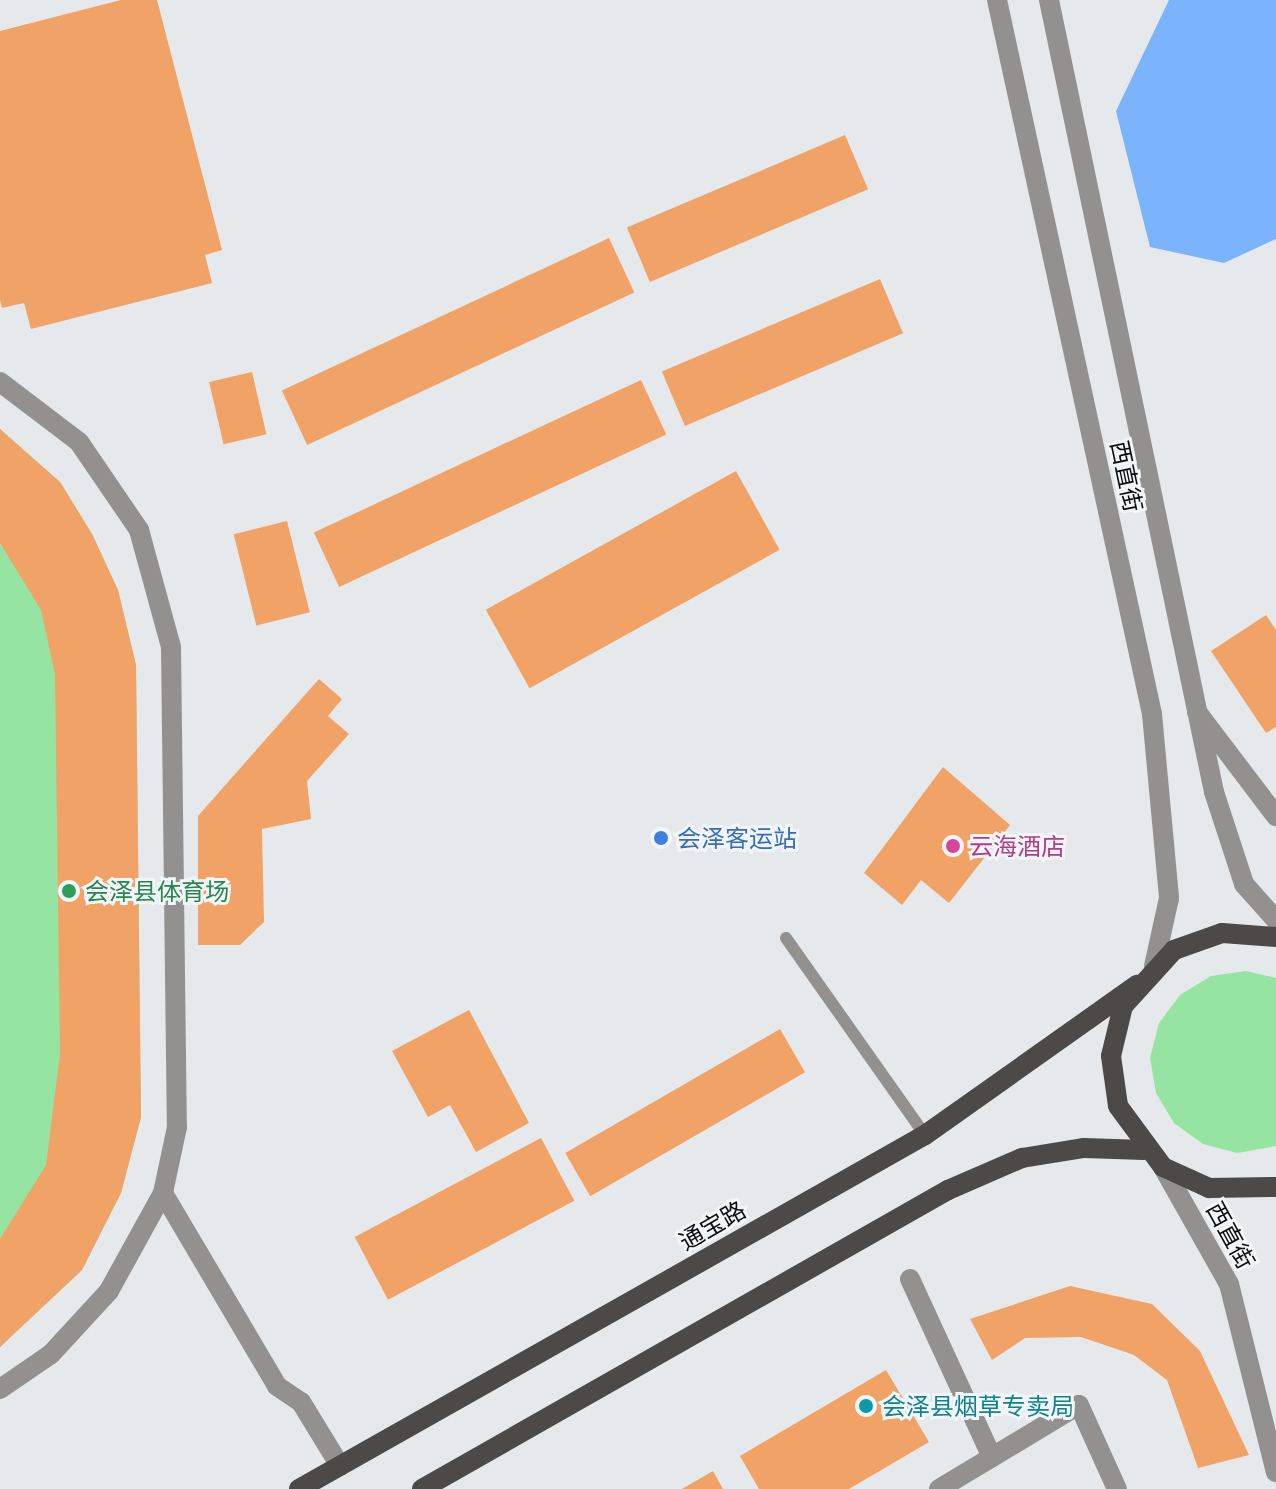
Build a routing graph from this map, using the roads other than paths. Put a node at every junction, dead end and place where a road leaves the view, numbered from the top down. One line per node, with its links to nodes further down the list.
1 (997, 0): 9 (street, 西直街)
2 (1049, 0): 4 (street)
3 (0, 382): 15 (street)
4 (1197, 712): 5 (street); 6 (street)
5 (1276, 816)
6 (1276, 920)
7 (1276, 937): 9 (main road)
8 (786, 938): 11 (lane)
9 (1154, 966): 10 (main road)
10 (1137, 985): 11 (main road, 通宝路); 12 (main road)
11 (925, 1135): 19 (main road, 通宝路)
12 (1144, 1150): 13 (main road); 22 (main road)
13 (1163, 1167): 14 (main road); 20 (street, 西直街)
14 (1276, 1187)
15 (163, 1193): 17 (street); 19 (street)
16 (910, 1279): 18 (street)
17 (0, 1389)
18 (992, 1457): 23 (street); 24 (street)
19 (340, 1466): 21 (main road, 通宝路)
20 (1276, 1472)
21 (299, 1489)
22 (422, 1489)
23 (939, 1489)
24 (1117, 1489)

